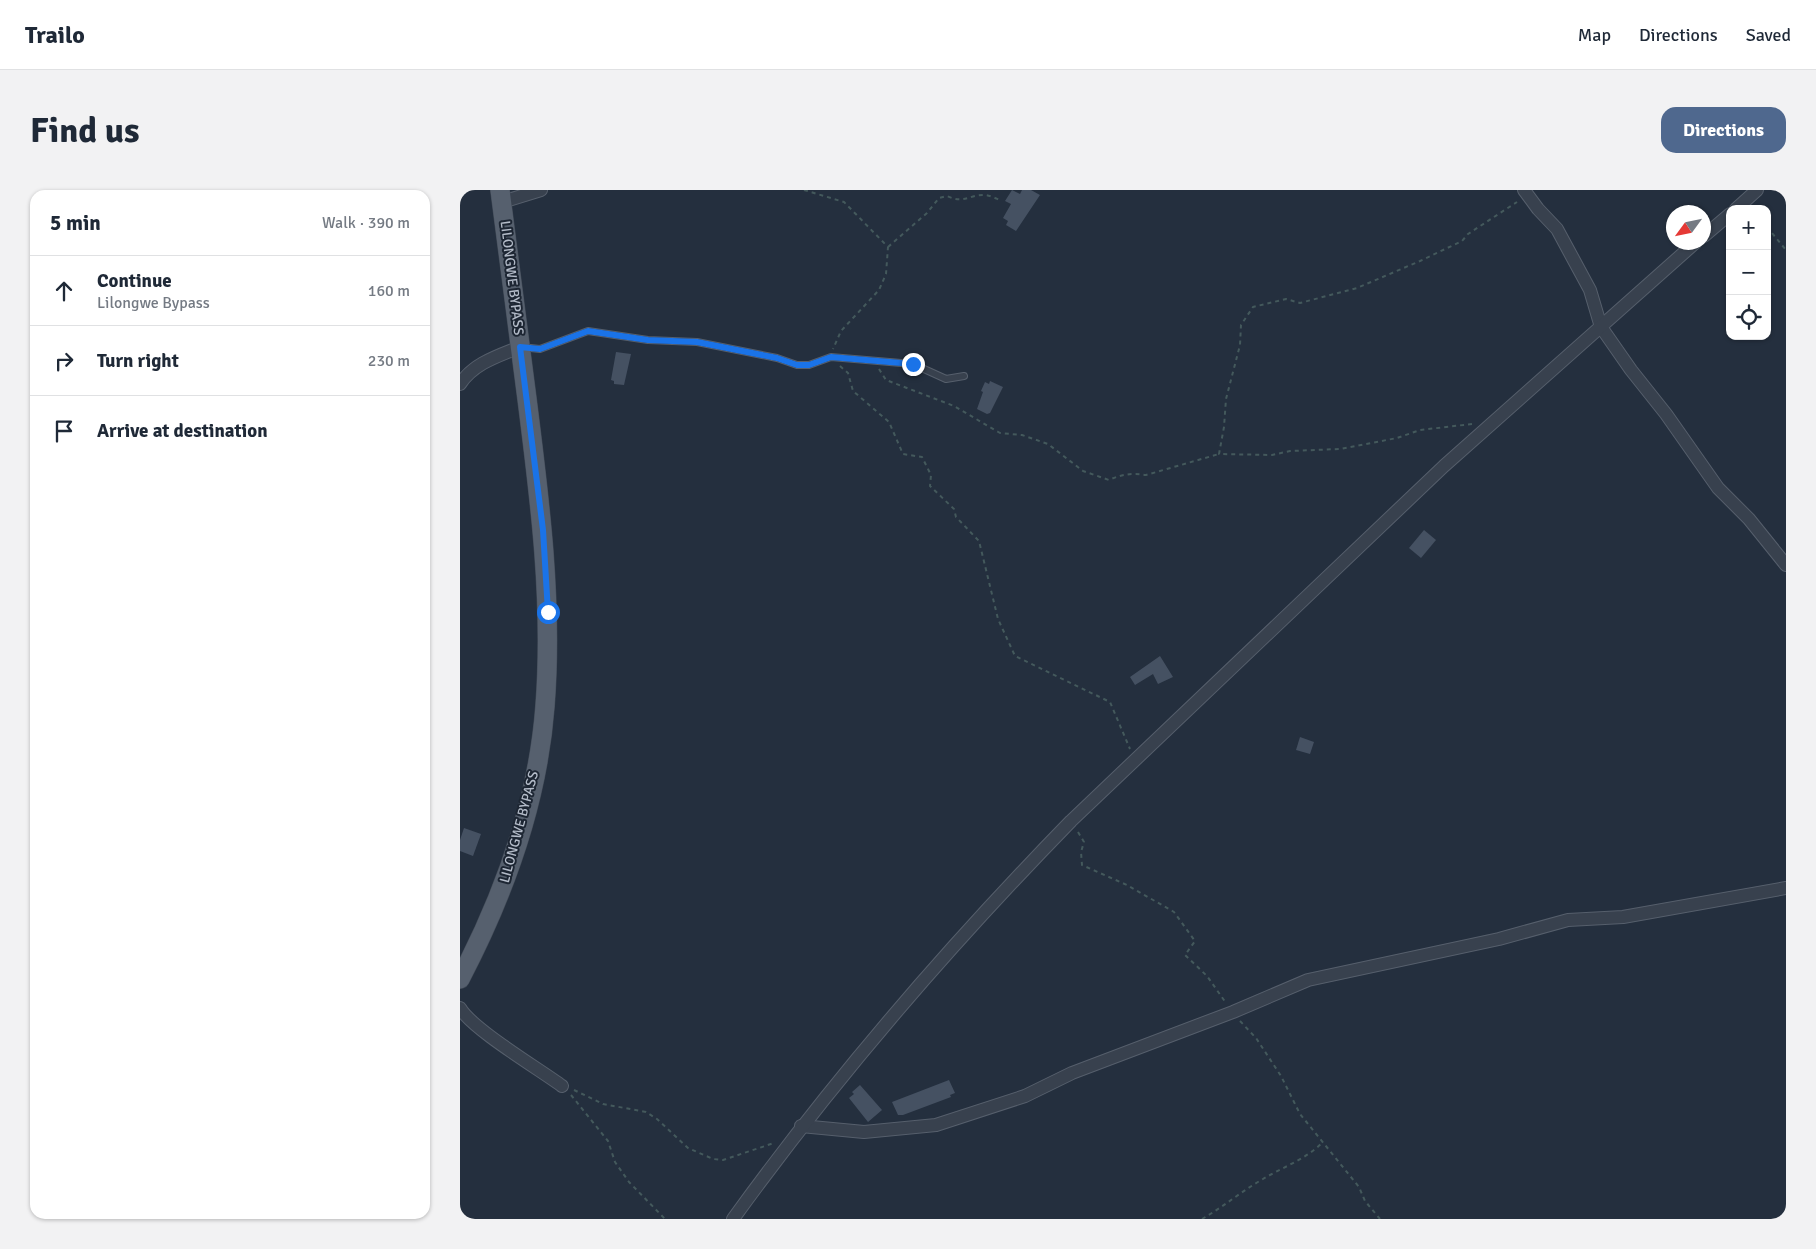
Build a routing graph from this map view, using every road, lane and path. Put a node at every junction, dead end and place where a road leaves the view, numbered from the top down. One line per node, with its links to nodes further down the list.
1 (541, 190): 5 (street)
2 (804, 190): 11 (path)
3 (1757, 190): 7 (street)
4 (1526, 193): 14 (street); 21 (path)
5 (501, 196): 15 (main road, LILONGWE BYPASS)
6 (1000, 200): 11 (path)
7 (1740, 205)
8 (1726, 217): 9 (street)
9 (1711, 230)
10 (1771, 232): 13 (path)
11 (888, 247): 16 (path)
12 (1687, 250): 14 (street)
13 (1786, 250)
14 (1601, 327): 20 (street); 22 (street)
15 (520, 347): 16 (lane); 19 (street); 26 (main road, LILONGWE BYPASS)
16 (831, 357): 17 (lane); 23 (path)
17 (874, 361): 18 (lane); 21 (path)
18 (964, 376)
19 (460, 384)
20 (1490, 425): 21 (path); 23 (street)
21 (1219, 454)
22 (1786, 565)
23 (1135, 761): 24 (street)
24 (1072, 821): 28 (path); 30 (street)
25 (1786, 888): 28 (street)
26 (460, 979)
27 (460, 1008): 29 (street)
28 (1233, 1012): 30 (street); 32 (path)
29 (562, 1086): 31 (path); 33 (path)
30 (801, 1126): 31 (street)
31 (790, 1139): 34 (street)
32 (1322, 1143): 35 (path); 36 (path)
33 (665, 1219)
34 (733, 1219)
35 (1202, 1219)
36 (1380, 1219)

